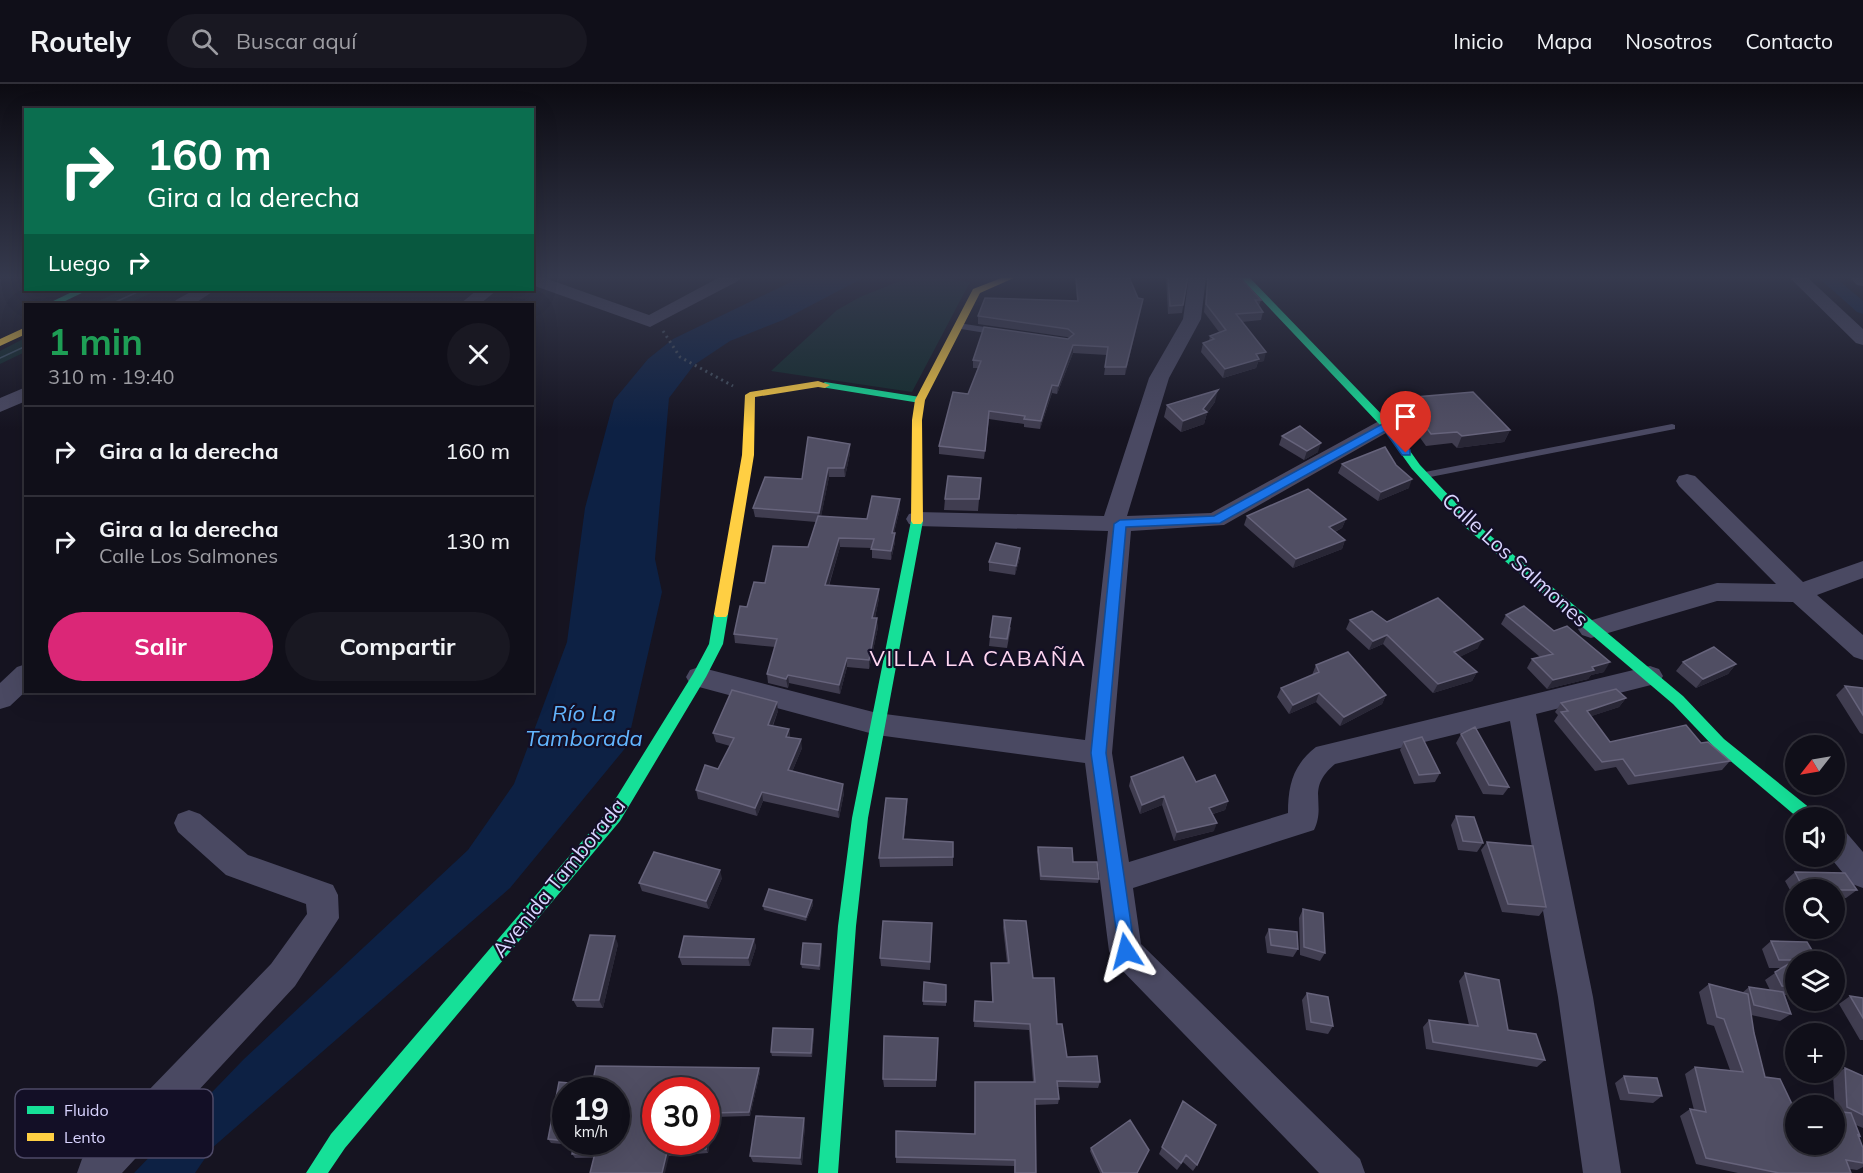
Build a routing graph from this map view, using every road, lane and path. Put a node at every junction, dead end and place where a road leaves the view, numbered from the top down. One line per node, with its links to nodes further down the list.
1 (658, 328): 12 (path)
2 (957, 328): 13 (main road)
3 (970, 328): 8 (lane)
4 (1188, 328): 20 (street)
5 (1293, 328): 15 (main road, Calle Los Salmones)
6 (1851, 328): 9 (street)
7 (24, 331): 10 (main road)
8 (1012, 334)
9 (1863, 339)
10 (0, 343)
11 (24, 394): 14 (street)
12 (750, 395): 13 (main road); 27 (main road, Avenida Tamborada)
13 (920, 400): 19 (main road)
14 (0, 406)
15 (1386, 425): 17 (main road, Calle Los Salmones); 20 (street)
16 (1672, 427): 17 (lane)
17 (1425, 475): 23 (main road, Calle Los Salmones)
18 (1687, 481): 22 (street)
19 (918, 519): 20 (street); 30 (main road)
20 (1117, 523): 31 (street)
21 (1863, 569): 22 (street)
22 (1800, 593): 23 (street); 24 (street)
23 (1591, 629): 26 (main road, Calle Los Salmones)
24 (1863, 650)
25 (24, 676): 28 (street)
26 (1650, 676): 29 (street); 32 (main road, Calle Los Salmones)
27 (699, 677): 30 (street); 40 (main road, Avenida Tamborada)
28 (0, 699)
29 (1521, 706): 36 (street); 43 (street)
30 (877, 724): 31 (street); 41 (main road)
31 (1098, 753): 36 (street)
32 (1797, 807)
33 (189, 823): 37 (street)
34 (1845, 853): 35 (street)
35 (1863, 874)
36 (1115, 879): 42 (street)
37 (175, 1089)
38 (110, 1158): 39 (street)
39 (96, 1173)
40 (316, 1173)
41 (828, 1173)
42 (1346, 1173)
43 (1602, 1173)

